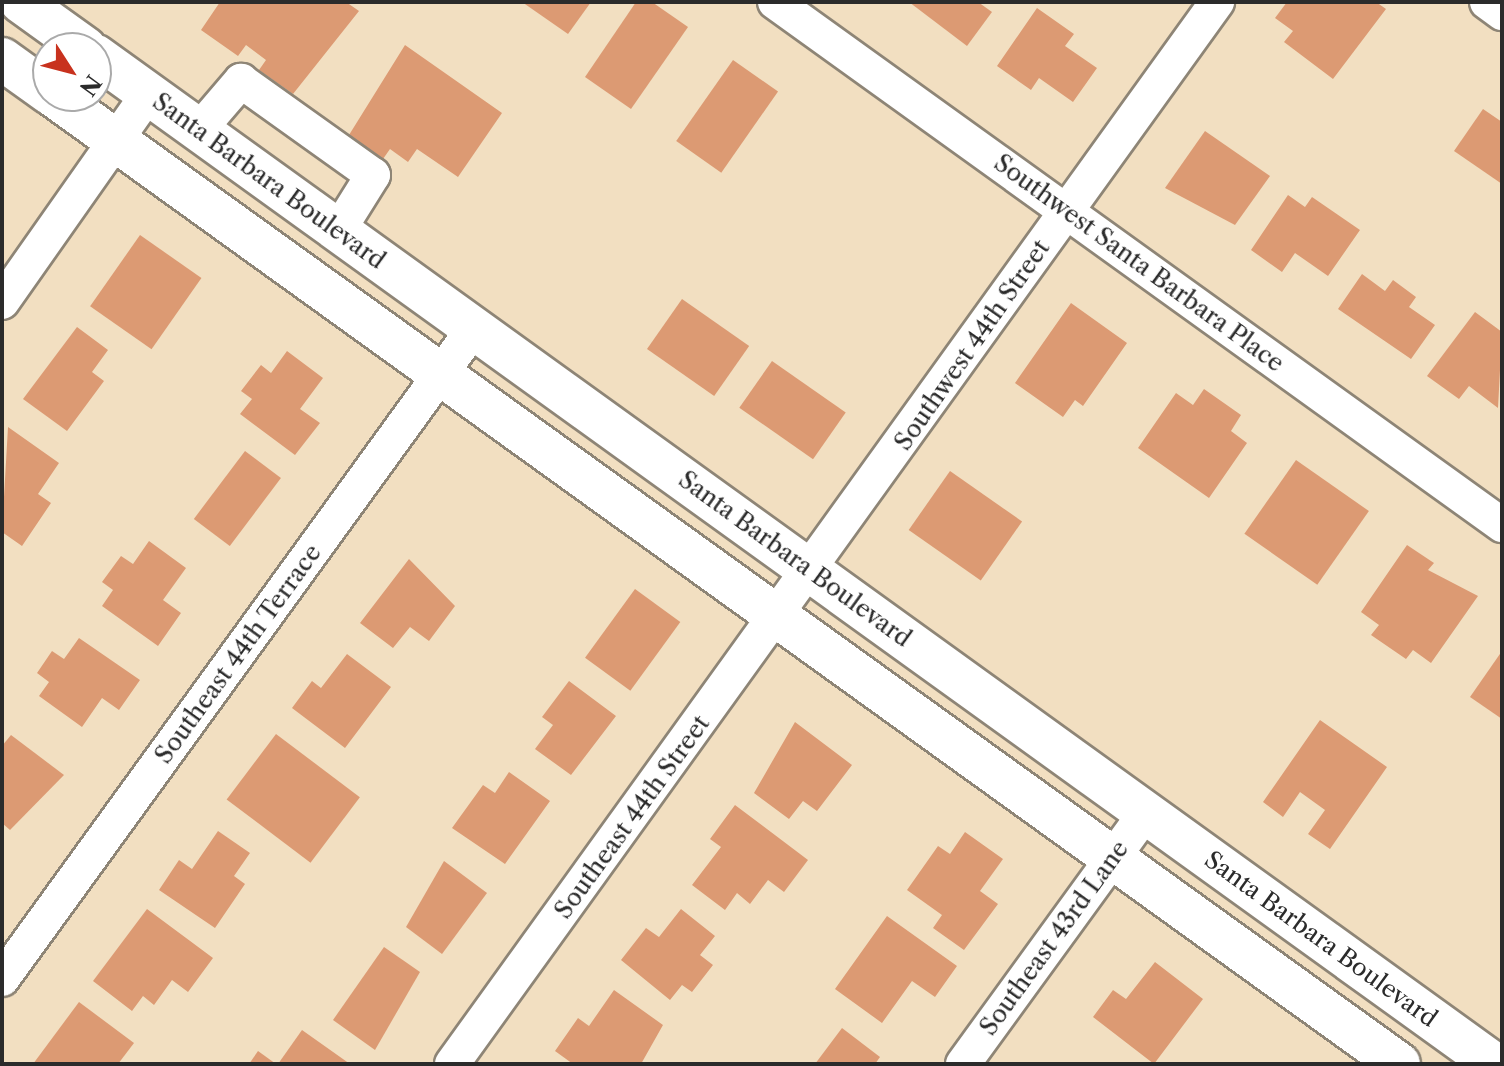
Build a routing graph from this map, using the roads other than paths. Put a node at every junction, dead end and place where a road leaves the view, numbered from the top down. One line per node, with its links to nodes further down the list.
1 (21, 2): 6 (main road)
2 (775, 2): 14 (street, Southwest Santa Barbara Place)
3 (1217, 2): 14 (street, Southwest 44th Street)
4 (1487, 2): 5 (street)
5 (1502, 13)
6 (63, 32)
7 (2, 59): 9 (main road)
8 (112, 68): 10 (main road, Santa Barbara Boulevard)
9 (32, 81)
10 (148, 94): 12 (main road, Santa Barbara Boulevard); 13 (street)
11 (77, 112): 13 (main road)
12 (199, 130): 15 (main road, Santa Barbara Boulevard); 15 (street)
13 (116, 140): 16 (street); 18 (main road)
14 (1067, 211): 19 (street, Southwest Santa Barbara Place); 20 (street, Southwest 44th Street)
15 (338, 231): 17 (main road, Santa Barbara Boulevard)
16 (2, 302)
17 (474, 328): 18 (street, Southeast 44th Terrace); 20 (main road, Santa Barbara Boulevard)
18 (440, 374): 21 (main road); 24 (street, Southeast 44th Terrace)
19 (1502, 525)
20 (809, 569): 21 (street, Southeast 44th Street); 22 (main road, Santa Barbara Boulevard)
21 (775, 615): 23 (main road); 26 (street, Southeast 44th Street)
22 (1146, 812): 23 (street, Southeast 43rd Lane); 25 (main road, Santa Barbara Boulevard)
23 (1113, 857): 27 (street, Southeast 43rd Lane); 28 (main road)
24 (2, 979)
25 (1485, 1061)
26 (452, 1064)
27 (963, 1064)
28 (1399, 1064)

